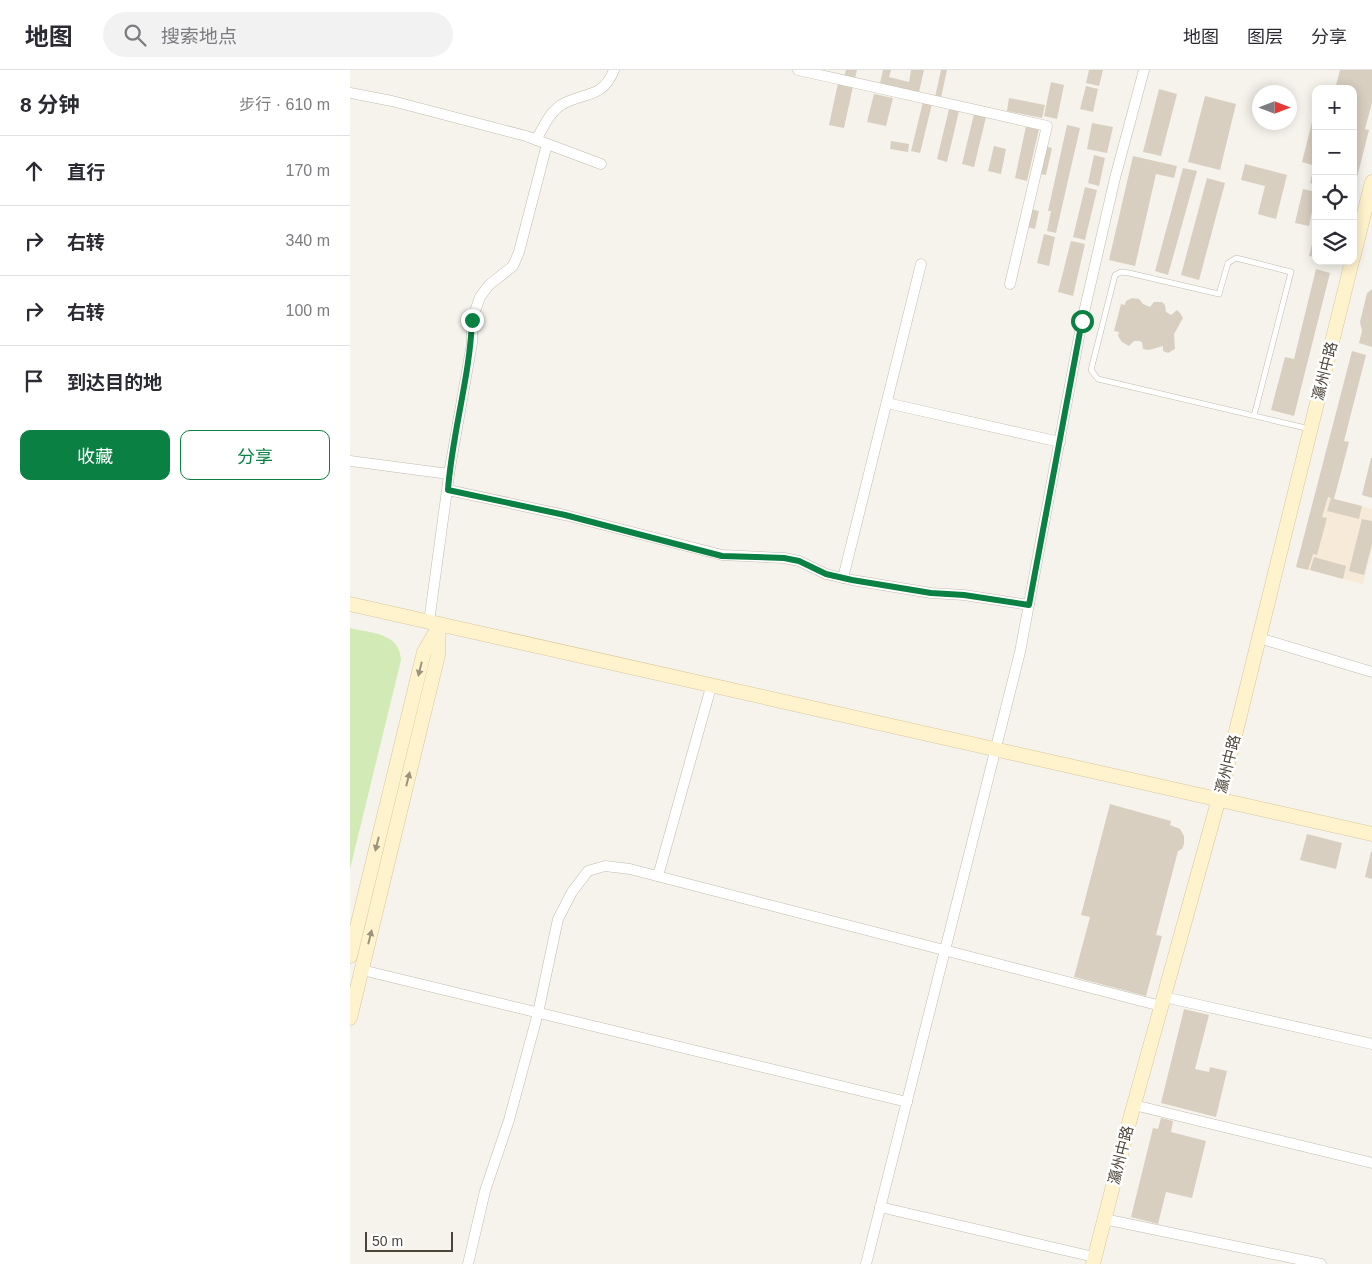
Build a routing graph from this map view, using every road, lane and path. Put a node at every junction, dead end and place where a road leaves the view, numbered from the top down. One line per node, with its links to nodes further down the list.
1 (614, 70): 5 (street)
2 (798, 70): 12 (street)
3 (1144, 70): 16 (street)
4 (350, 93): 5 (street)
5 (536, 140): 6 (street)
6 (547, 144): 7 (street); 18 (street)
7 (601, 164)
8 (1372, 182): 9 (street, 瀛州中路)
9 (1357, 244)
10 (921, 264): 13 (street)
11 (1352, 265): 15 (street, 瀛州中路)
12 (1010, 284)
13 (887, 403): 16 (street); 20 (street)
14 (1254, 416): 14 (lane); 15 (lane)
15 (1311, 429): 24 (street, 瀛州中路)
16 (1060, 442): 22 (street)
17 (350, 461): 18 (street)
18 (449, 474): 19 (street)
19 (448, 490): 20 (street); 23 (street)
20 (843, 578): 22 (street)
21 (350, 604): 23 (street)
22 (1029, 605): 27 (street)
23 (434, 624): 26 (street); 32 (street, one-way to 32); 33 (street, one-way to 23)
24 (1260, 638): 25 (street); 28 (street, 瀛州中路)
25 (1372, 672)
26 (711, 687): 27 (street); 30 (street)
27 (995, 749): 28 (street); 31 (street)
28 (1219, 798): 29 (street); 34 (street, 瀛州中路)
29 (1372, 834)
30 (658, 876): 31 (street); 35 (street)
31 (945, 950): 34 (street); 38 (street)
32 (350, 956)
33 (362, 970): 35 (street); 36 (street)
34 (1162, 1002): 37 (street); 39 (street, 瀛州中路)
35 (538, 1013): 38 (street); 44 (street)
36 (350, 1018)
37 (1372, 1044)
38 (906, 1102): 41 (street)
39 (1134, 1105): 40 (street); 42 (street, 瀛州中路)
40 (1372, 1163)
41 (880, 1207): 43 (street); 45 (street)
42 (1104, 1219): 43 (street, 瀛州中路); 46 (street)
43 (1093, 1261)
44 (468, 1264)
45 (866, 1264)
46 (1321, 1264)

